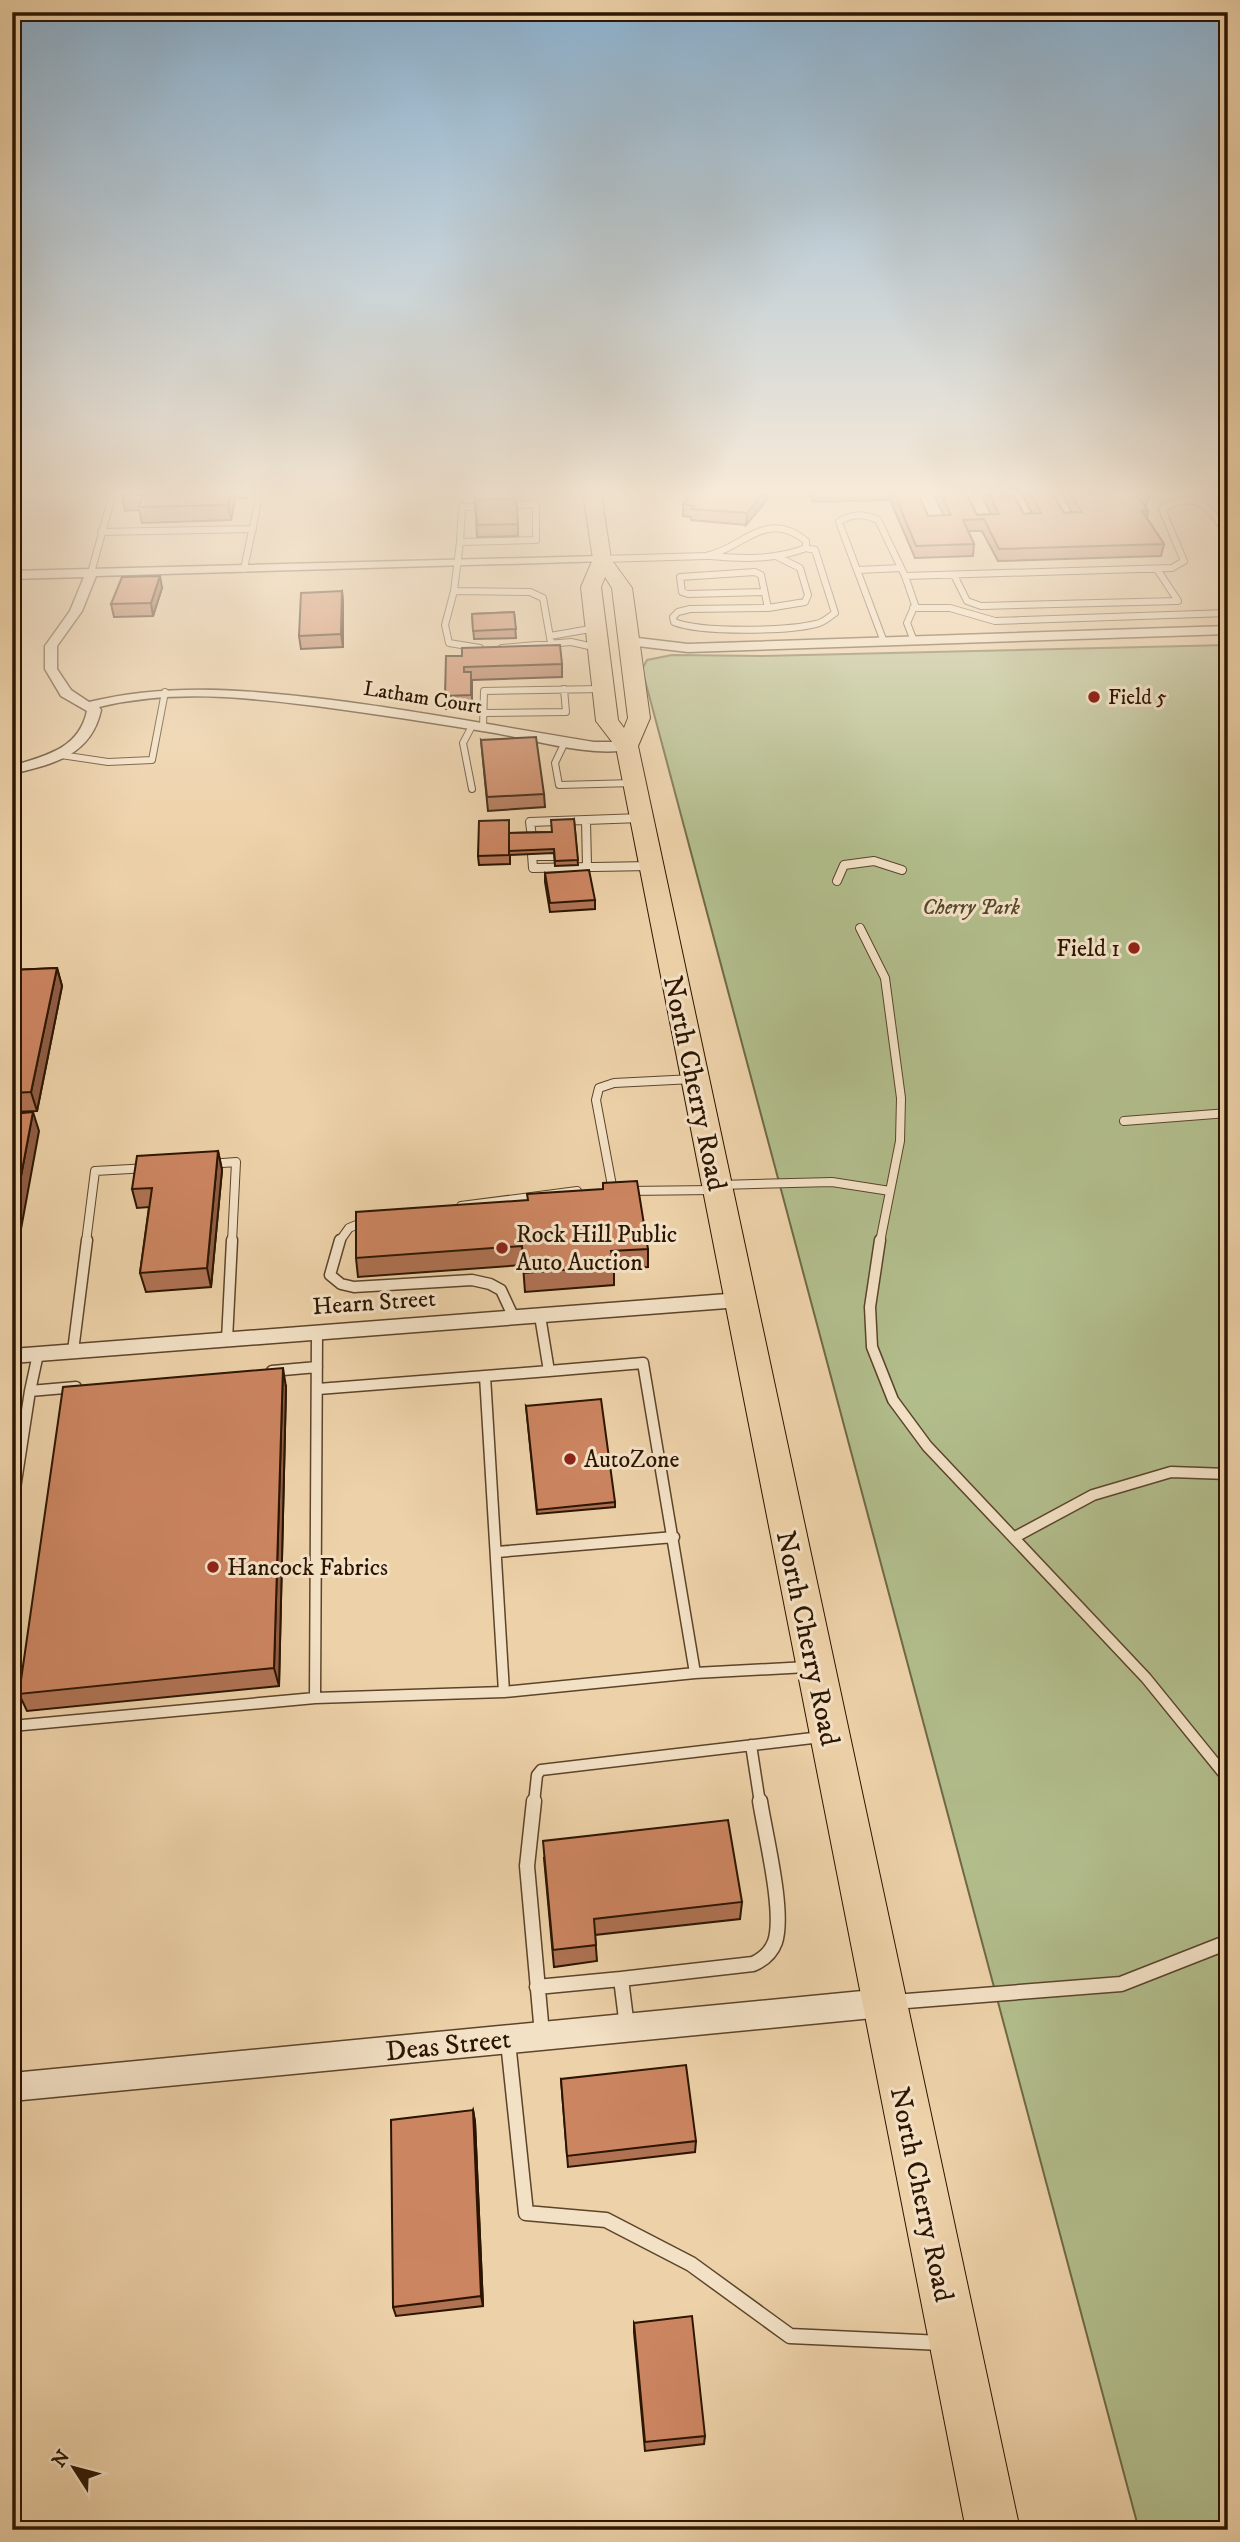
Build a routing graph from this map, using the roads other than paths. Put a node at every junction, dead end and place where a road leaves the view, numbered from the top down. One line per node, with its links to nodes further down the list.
1 (76, 612): 21 (street)
2 (449, 612): 14 (lane)
3 (546, 612): 14 (lane)
4 (594, 612): 13 (main road, North Cherry Road)
5 (625, 612): 17 (main road, North Cherry Road)
6 (680, 612): 7 (lane)
7 (835, 612)
8 (873, 612): 16 (lane)
9 (910, 612): 15 (lane)
10 (963, 612): 11 (lane)
11 (1228, 614)
12 (1228, 631): 15 (street)
13 (597, 638): 14 (lane); 14 (lane); 18 (main road, North Cherry Road)
14 (551, 640)
15 (914, 641): 16 (street)
16 (884, 642): 17 (street)
17 (630, 650): 25 (main road, North Cherry Road)
18 (603, 689): 19 (lane); 25 (main road, North Cherry Road)
19 (564, 690): 22 (lane); 22 (lane)
20 (165, 692): 21 (street, Latham Court); 23 (street, Latham Court); 26 (lane)
21 (88, 706): 26 (street)
22 (483, 713): 23 (lane)
23 (477, 727): 24 (street, Latham Court); 29 (lane)
24 (565, 742): 25 (street, Latham Court); 28 (lane)
25 (628, 746): 28 (main road, North Cherry Road)
26 (61, 755): 27 (street)
27 (12, 770)
28 (635, 783): 30 (main road, North Cherry Road)
29 (472, 789)
30 (642, 818): 31 (lane); 40 (main road, North Cherry Road)
31 (586, 820): 33 (lane); 34 (lane)
32 (575, 832): 33 (lane)
33 (586, 832): 36 (lane)
34 (542, 833)
35 (576, 843): 36 (lane)
36 (586, 843): 38 (lane)
37 (577, 855): 38 (lane)
38 (587, 855): 41 (lane)
39 (554, 856): 41 (lane)
40 (652, 866): 41 (lane); 45 (main road, North Cherry Road)
41 (587, 867)
42 (902, 870): 43 (lane)
43 (837, 881)
44 (860, 928): 54 (lane)
45 (695, 1079): 50 (main road, North Cherry Road); 53 (lane)
46 (1228, 1112): 47 (lane)
47 (1124, 1121)
48 (198, 1164): 61 (lane)
49 (159, 1167): 62 (lane)
50 (717, 1188): 53 (lane); 54 (lane); 57 (main road, North Cherry Road)
51 (588, 1191): 55 (lane)
52 (600, 1191): 53 (lane)
53 (613, 1191)
54 (890, 1191): 75 (lane)
55 (447, 1208)
56 (383, 1219): 59 (lane)
57 (740, 1300): 58 (street, Hearn Street); 77 (main road, North Cherry Road)
58 (540, 1316): 59 (street, Hearn Street); 66 (lane)
59 (514, 1318): 60 (street, Hearn Street)
60 (317, 1333): 61 (street, Hearn Street); 65 (lane)
61 (227, 1340): 62 (street, Hearn Street)
62 (73, 1351): 63 (street, Hearn Street)
63 (37, 1354): 64 (street, Hearn Street); 71 (lane)
64 (12, 1356)
65 (317, 1367): 67 (lane); 70 (lane)
66 (549, 1371): 68 (lane); 74 (lane)
67 (263, 1372)
68 (485, 1376): 70 (lane); 76 (lane)
69 (85, 1386): 71 (lane)
70 (318, 1389): 80 (lane)
71 (30, 1391): 73 (lane)
72 (1228, 1474): 75 (lane)
73 (12, 1508)
74 (674, 1537): 76 (lane); 78 (lane)
75 (1015, 1537): 84 (lane)
76 (497, 1552): 79 (lane)
77 (814, 1667): 78 (lane); 82 (main road, North Cherry Road)
78 (695, 1673): 79 (lane)
79 (504, 1692): 80 (lane)
80 (315, 1698): 81 (lane)
81 (12, 1726)
82 (829, 1737): 83 (lane); 88 (main road, North Cherry Road)
83 (751, 1745): 86 (lane); 87 (lane)
84 (1228, 1779)
85 (1228, 1942): 88 (lane)
86 (621, 1979): 87 (lane); 89 (lane)
87 (537, 1987): 90 (lane)
88 (883, 2003): 89 (street, Deas Street); 93 (main road, North Cherry Road)
89 (626, 2027): 90 (street, Deas Street)
90 (542, 2035): 91 (street, Deas Street)
91 (508, 2038): 92 (street, Deas Street); 93 (lane)
92 (12, 2087)
93 (955, 2344): 94 (main road, North Cherry Road)
94 (993, 2530)

